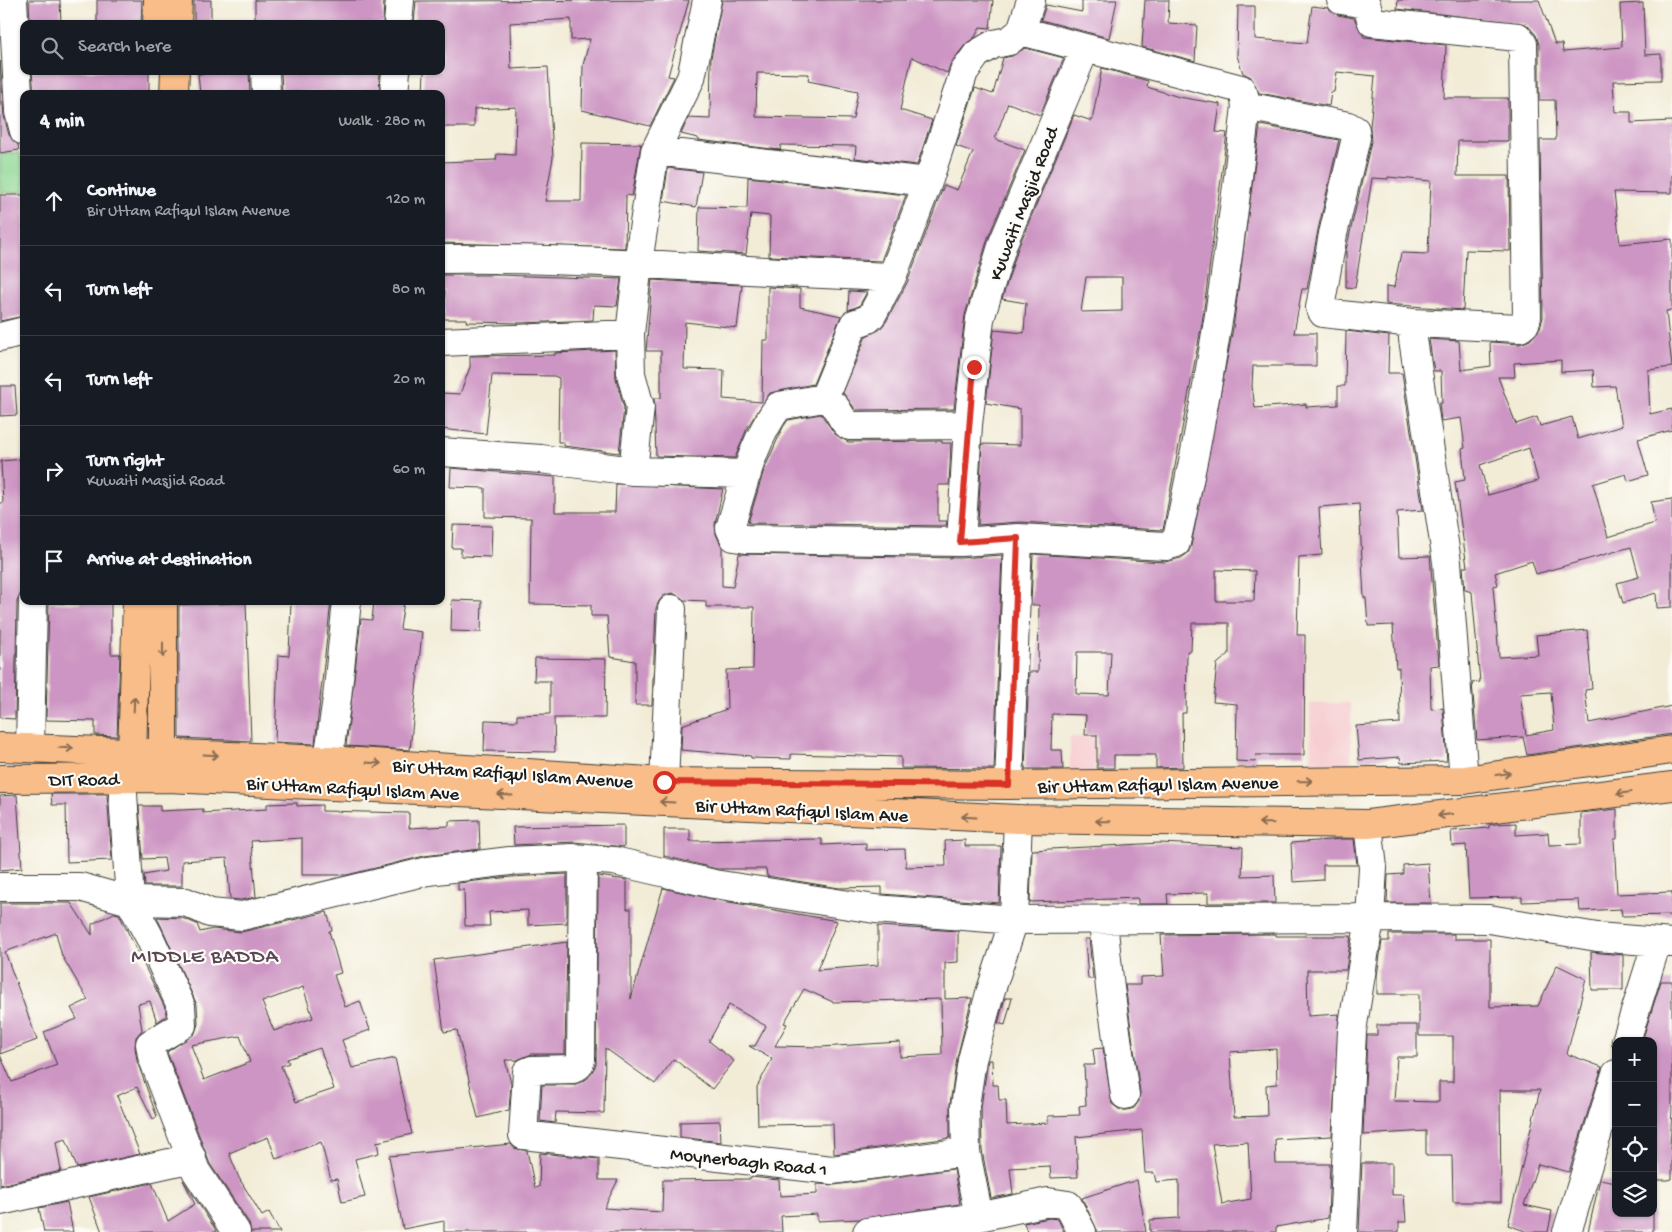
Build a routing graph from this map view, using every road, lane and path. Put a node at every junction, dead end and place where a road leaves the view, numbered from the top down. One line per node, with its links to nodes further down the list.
1 (13, 0): 22 (street)
2 (158, 0): 8 (main road)
3 (178, 0): 9 (main road)
4 (400, 0): 10 (street)
5 (707, 0): 23 (street)
6 (1031, 0): 11 (street)
7 (1342, 0): 28 (street)
8 (157, 20)
9 (177, 20)
10 (398, 20)
11 (1021, 31): 12 (street); 24 (street)
12 (1085, 49): 21 (street); 34 (street, Kuwaiti Masjid Road)
13 (156, 75): 17 (main road)
14 (175, 75): 18 (main road)
15 (265, 75): 19 (street)
16 (396, 75): 20 (street)
17 (155, 90)
18 (174, 90)
19 (266, 90)
20 (394, 90)
21 (1246, 106): 28 (street); 38 (street)
22 (14, 119)
23 (655, 151): 24 (street); 26 (street)
24 (928, 182): 27 (street)
25 (445, 259): 26 (street)
26 (638, 263): 27 (street); 30 (street)
27 (892, 277): 33 (street)
28 (1413, 323): 53 (street)
29 (20, 332): 31 (street)
30 (630, 334): 32 (street); 36 (street)
31 (0, 337)
32 (445, 342)
33 (824, 398): 34 (street); 37 (street)
34 (968, 425): 39 (street, Kuwaiti Masjid Road)
35 (445, 452): 36 (street)
36 (633, 472): 37 (street)
37 (747, 474): 39 (street)
38 (1018, 538): 39 (street); 55 (street)
39 (960, 542)
40 (34, 605): 46 (street)
41 (137, 605): 48 (main road, one-way to 41)
42 (163, 605): 50 (main road, one-way to 50)
43 (346, 605): 49 (street)
44 (672, 608): 54 (street)
45 (0, 747): 46 (main road)
46 (30, 747): 48 (main road, one-way to 48)
47 (1672, 750): 53 (main road, Bir Uttam Rafiqul Islam Avenue, one-way to 47)
48 (132, 753): 50 (main road)
49 (328, 760): 50 (main road, Bir Uttam Rafiqul Islam Avenue, one-way to 49); 54 (main road, Bir Uttam Rafiqul Islam Avenue, one-way to 54)
50 (165, 766): 51 (main road, DIT Road); 57 (main road, Bir Uttam Rafiqul Islam Ave, one-way to 50)
51 (122, 778): 52 (main road, DIT Road); 61 (street)
52 (0, 779)
53 (1464, 780): 55 (main road, Bir Uttam Rafiqul Islam Avenue, one-way to 53)
54 (664, 782): 55 (main road, Bir Uttam Rafiqul Islam Avenue)
55 (1009, 785)
56 (1672, 786): 58 (main road, Bir Uttam Rafiqul Islam Avenue, one-way to 58)
57 (1018, 820): 58 (main road, Bir Uttam Rafiqul Islam Avenue, one-way to 57); 63 (street)
58 (1368, 824): 62 (street)
59 (583, 859): 61 (street); 63 (street); 69 (street, Moynerbagh Road 1)
60 (0, 887): 61 (street)
61 (130, 901): 70 (street)
62 (1370, 918): 64 (street); 65 (street); 76 (street)
63 (1014, 920): 64 (street); 69 (street)
64 (1103, 921): 68 (street)
65 (1664, 942): 66 (street)
66 (1628, 1037)
67 (1614, 1082): 77 (street)
68 (1125, 1095)
69 (966, 1152): 72 (street)
70 (192, 1158): 71 (street); 73 (street)
71 (0, 1200)
72 (978, 1217): 74 (street); 75 (street)
73 (236, 1232)
74 (867, 1232)
75 (1082, 1232)
76 (1343, 1232)
77 (1567, 1232)

